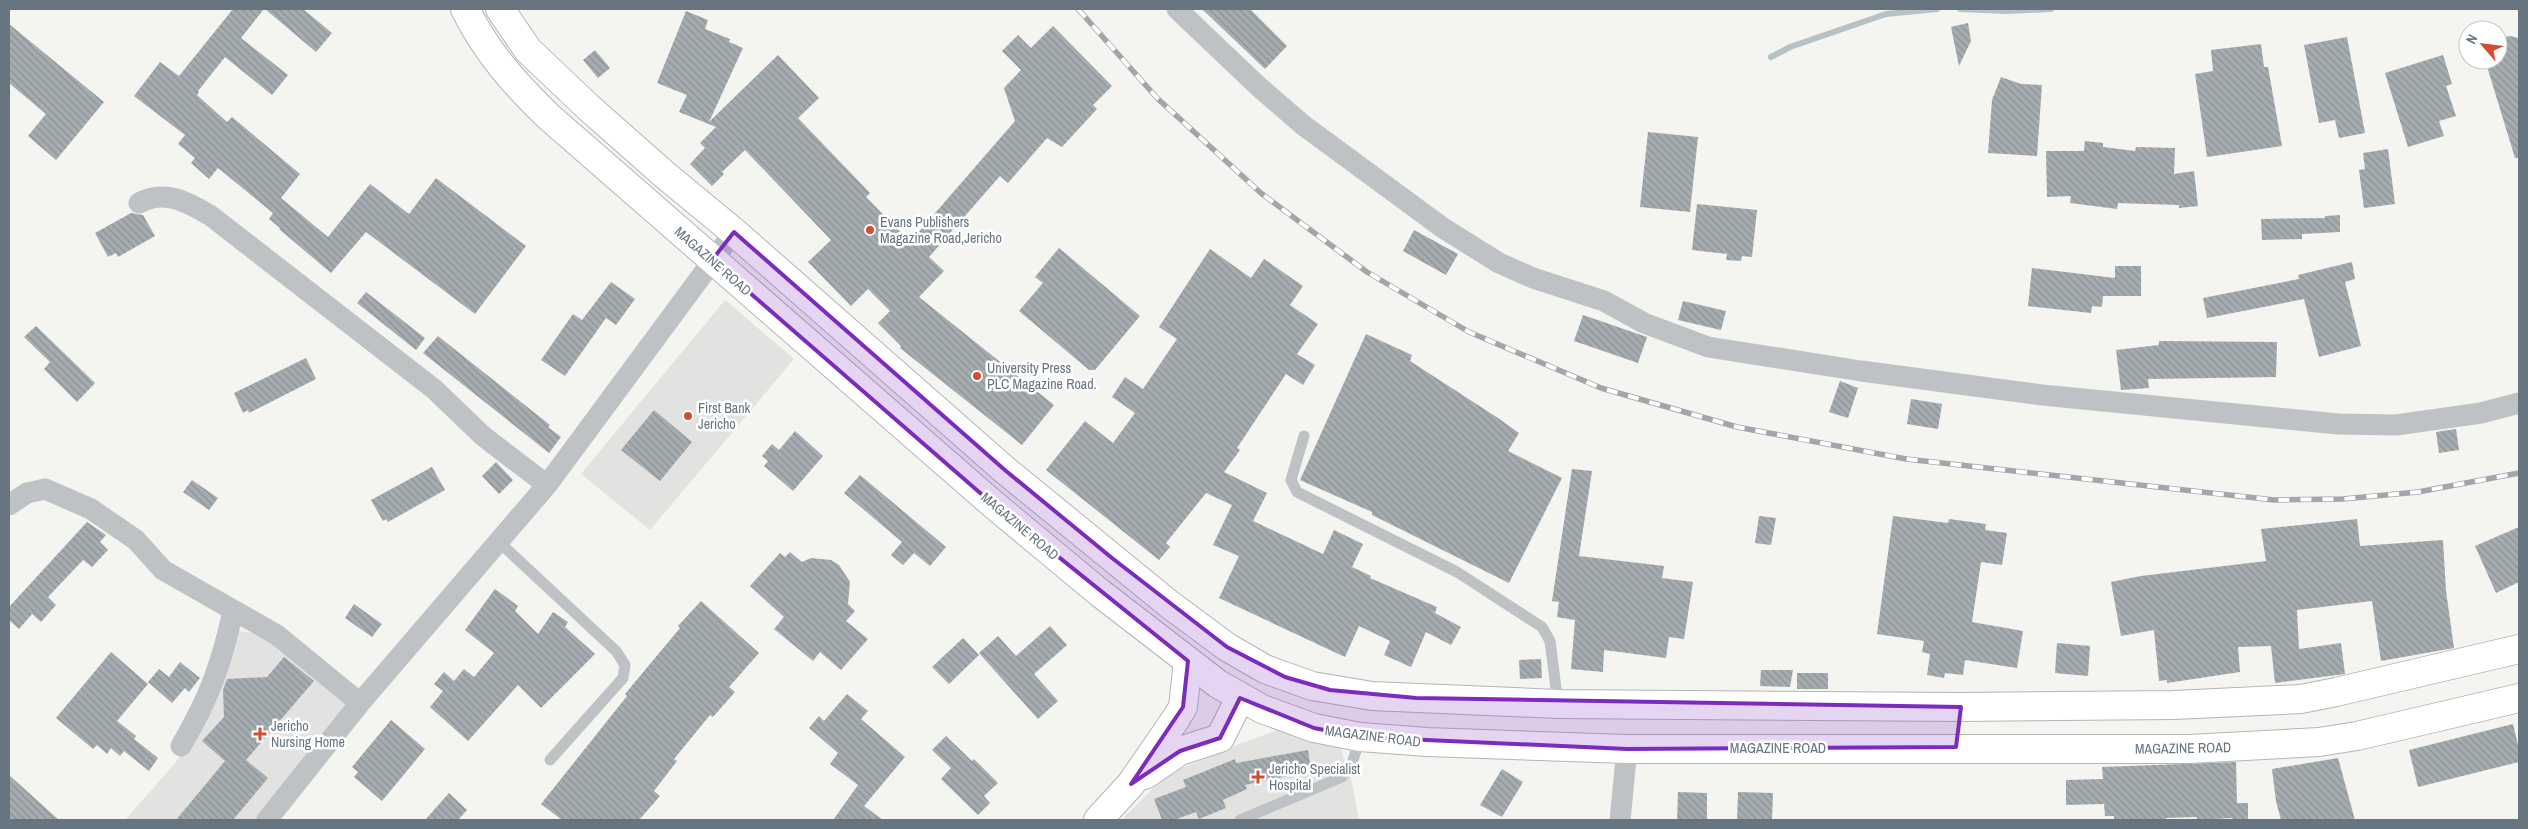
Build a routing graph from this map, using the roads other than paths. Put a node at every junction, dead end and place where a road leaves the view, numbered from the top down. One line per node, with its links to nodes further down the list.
1 (465, 9): 6 (main road, MAGAZINE ROAD)
2 (500, 9): 5 (main road)
3 (1177, 9): 7 (street)
4 (139, 203): 9 (street)
5 (734, 232): 6 (street); 18 (main road)
6 (712, 260): 9 (street); 14 (main road, MAGAZINE ROAD)
7 (2519, 403)
8 (1304, 436): 18 (lane)
9 (547, 484): 11 (street)
10 (9, 505): 12 (street)
11 (500, 542): 17 (street); 24 (lane)
12 (233, 611): 17 (street); 21 (street)
13 (2519, 649): 19 (main road)
14 (1188, 661): 15 (main road, MAGAZINE ROAD); 25 (main road)
15 (1240, 698): 20 (main road, MAGAZINE ROAD); 25 (main road)
16 (2519, 698): 22 (main road, MAGAZINE ROAD)
17 (360, 703): 26 (street)
18 (1558, 704): 19 (main road)
19 (1961, 706): 22 (main road)
20 (1360, 737): 23 (main road, MAGAZINE ROAD); 28 (lane)
21 (181, 746)
22 (1956, 747): 23 (main road, MAGAZINE ROAD)
23 (1628, 748): 29 (street)
24 (550, 760)
25 (1131, 784): 27 (main road)
26 (267, 820)
27 (1098, 820)
28 (1240, 820)
29 (1620, 820)

